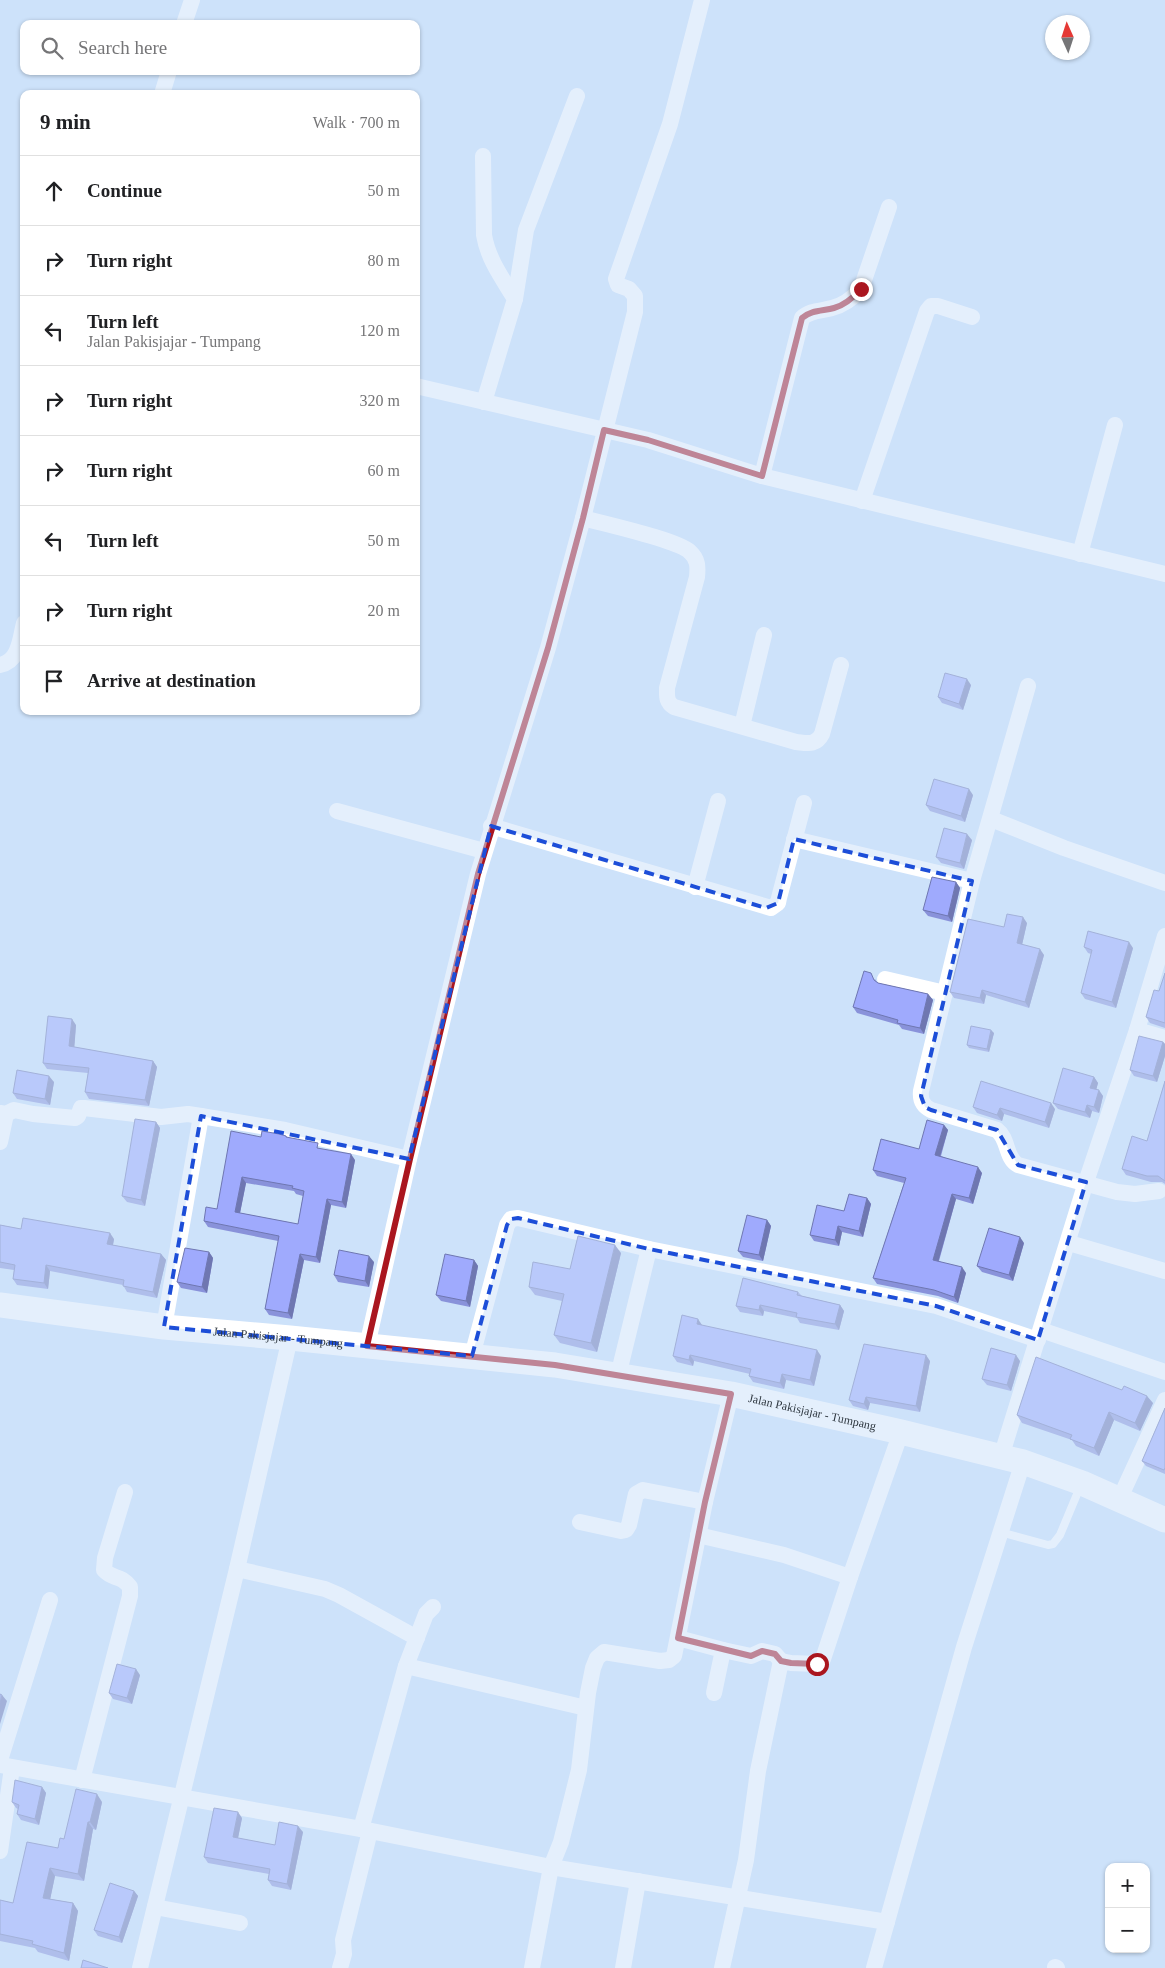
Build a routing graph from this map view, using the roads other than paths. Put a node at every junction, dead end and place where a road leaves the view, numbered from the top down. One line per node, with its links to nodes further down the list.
1 (192, 0): 3 (street)
2 (702, 0): 14 (street)
3 (185, 20)
4 (168, 75): 5 (street)
5 (163, 90)
6 (577, 96): 9 (street)
7 (483, 156): 9 (street)
8 (888, 207): 15 (street)
9 (514, 299): 12 (street)
10 (972, 317): 16 (street)
11 (420, 387): 12 (street)
12 (484, 402): 14 (street)
13 (1115, 425): 18 (street)
14 (604, 430): 15 (street); 17 (street)
15 (762, 476): 16 (street)
16 (862, 501): 18 (street)
17 (583, 518): 25 (street); 30 (street)
18 (1080, 554): 19 (street)
19 (1165, 574)
20 (764, 635): 25 (street)
21 (20, 640): 22 (street)
22 (0, 665)
23 (841, 665): 25 (street)
24 (1028, 686): 29 (street)
25 (742, 726)
26 (718, 801): 35 (street)
27 (804, 803): 31 (street)
28 (337, 811): 32 (street)
29 (991, 819): 33 (street); 34 (street)
30 (491, 826): 32 (street); 35 (street)
31 (794, 839): 33 (street); 35 (street)
32 (484, 851): 44 (street)
33 (972, 881): 38 (street)
34 (1165, 882)
35 (695, 888)
36 (1165, 936): 39 (street)
37 (886, 980): 38 (street)
38 (945, 993): 45 (street)
39 (1137, 1030): 40 (street); 45 (street)
40 (1165, 1038)
41 (3, 1114): 42 (street); 43 (street)
42 (201, 1116): 44 (street); 51 (street)
43 (0, 1142)
44 (410, 1159): 54 (street)
45 (1086, 1182): 46 (street); 47 (street)
46 (1159, 1192)
47 (1069, 1243): 49 (street); 52 (street)
48 (649, 1249): 52 (street); 55 (street); 57 (street)
49 (1165, 1271)
50 (0, 1305): 51 (main road, Jalan Pakisjajar - Tumpang)
51 (164, 1327): 53 (main road, Jalan Pakisjajar - Tumpang)
52 (1040, 1335): 56 (street); 61 (street)
53 (290, 1338): 54 (main road, Jalan Pakisjajar - Tumpang); 70 (street)
54 (367, 1346): 55 (main road, Jalan Pakisjajar - Tumpang)
55 (472, 1356): 57 (main road, Jalan Pakisjajar - Tumpang)
56 (1165, 1372)
57 (618, 1376): 58 (main road, Jalan Pakisjajar - Tumpang)
58 (731, 1394): 60 (main road, Jalan Pakisjajar - Tumpang); 65 (street)
59 (1165, 1400): 64 (street)
60 (901, 1432): 61 (main road, Jalan Pakisjajar - Tumpang); 71 (street)
61 (1012, 1460): 62 (main road, Jalan Pakisjajar - Tumpang); 68 (street)
62 (1082, 1482): 64 (main road, Jalan Pakisjajar - Tumpang); 68 (lane)
63 (125, 1492): 82 (street)
64 (1120, 1498): 66 (main road, Jalan Pakisjajar - Tumpang)
65 (705, 1502): 67 (street); 69 (street)
66 (1165, 1520)
67 (580, 1522)
68 (1000, 1532): 90 (street)
69 (698, 1535): 71 (street); 75 (street)
70 (237, 1569): 74 (street); 83 (street)
71 (850, 1577): 77 (street)
72 (50, 1600): 81 (street)
73 (433, 1606): 74 (street)
74 (417, 1638): 78 (street)
75 (678, 1638): 76 (street); 80 (street)
76 (723, 1650): 77 (street); 79 (street)
77 (781, 1661): 88 (street)
78 (406, 1666): 80 (street); 84 (street)
79 (714, 1693)
80 (586, 1708): 86 (street)
81 (4, 1764): 82 (street); 85 (street)
82 (82, 1780): 83 (street)
83 (182, 1798): 84 (street); 89 (street)
84 (366, 1830): 86 (street); 93 (street)
85 (0, 1851)
86 (551, 1867): 87 (street); 94 (street)
87 (638, 1881): 88 (street); 95 (street)
88 (738, 1898): 90 (street); 96 (street)
89 (155, 1907): 91 (street); 92 (street)
90 (887, 1922): 97 (street)
91 (240, 1923)
92 (140, 1968)
93 (340, 1968)
94 (532, 1968)
95 (622, 1968)
96 (722, 1968)
97 (874, 1968)

